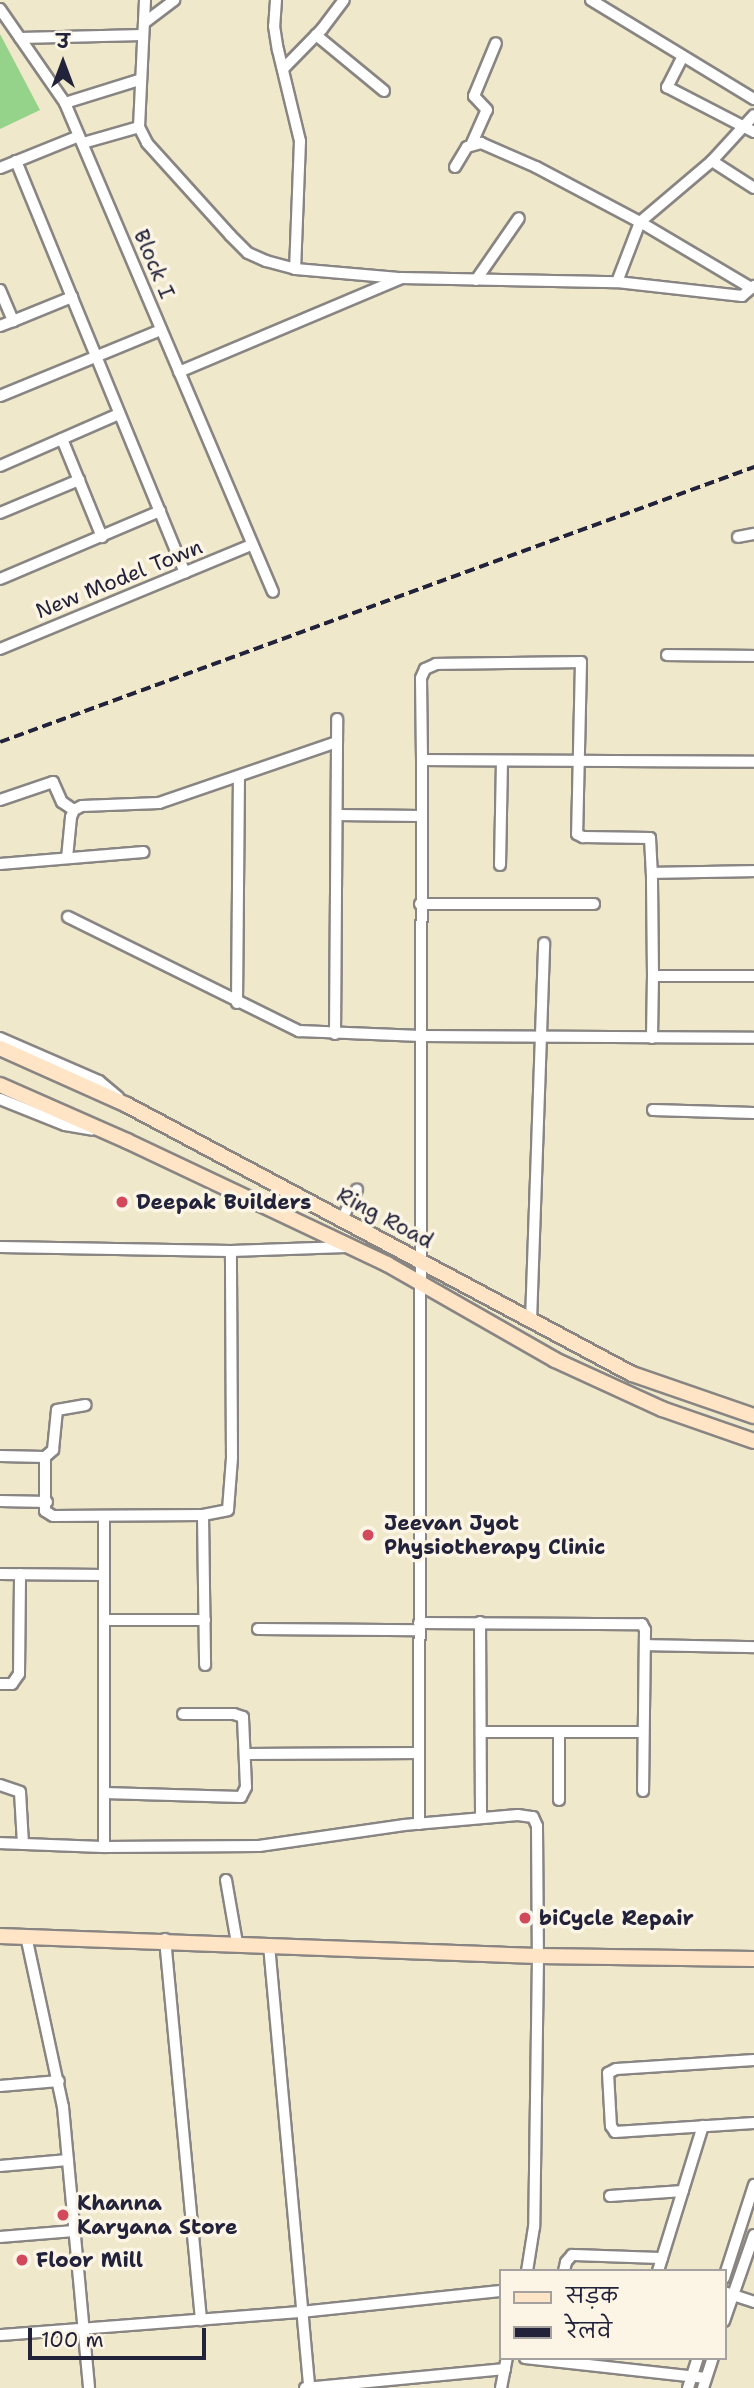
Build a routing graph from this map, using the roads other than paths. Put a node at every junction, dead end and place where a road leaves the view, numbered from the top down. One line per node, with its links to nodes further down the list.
1 (145, 0): 7 (street)
2 (174, 0): 7 (street)
3 (276, 0): 13 (street)
4 (344, 0): 9 (street)
5 (591, 0): 12 (street)
6 (0, 9): 10 (street, Block I)
7 (144, 23): 8 (street)
8 (143, 35): 10 (street); 14 (street)
9 (316, 36): 13 (street); 15 (street)
10 (20, 38): 17 (street, Block I)
11 (496, 43): 22 (street)
12 (682, 58): 16 (street); 20 (street)
13 (283, 69): 30 (street)
14 (139, 80): 17 (street); 19 (street)
15 (384, 91)
16 (754, 99)
17 (65, 103): 21 (street, Block I)
18 (754, 116): 20 (street)
19 (139, 127): 21 (street); 30 (street)
20 (750, 130): 24 (street)
21 (81, 140): 23 (street); 39 (street, Block I)
22 (472, 144): 25 (street); 29 (street)
23 (16, 161): 26 (street); 36 (street)
24 (712, 161): 27 (street); 29 (street)
25 (455, 167)
26 (0, 168)
27 (754, 188)
28 (519, 218): 32 (street)
29 (640, 222): 33 (street); 35 (street)
30 (295, 269): 31 (street)
31 (401, 278): 32 (street); 41 (street)
32 (476, 281): 33 (street)
33 (617, 282): 35 (street)
34 (0, 290): 37 (street)
35 (753, 290)
36 (72, 297): 37 (street); 40 (street)
37 (13, 321): 38 (street)
38 (0, 326)
39 (161, 330): 40 (street); 41 (street, Block I)
40 (96, 356): 42 (street); 43 (street)
41 (179, 372): 52 (street, Block I)
42 (0, 396)
43 (119, 414): 44 (street); 47 (street)
44 (62, 439): 45 (street); 46 (street)
45 (0, 466)
46 (79, 480): 48 (street); 50 (street)
47 (160, 511): 50 (street); 53 (street)
48 (0, 513)
49 (754, 534): 51 (street)
50 (102, 537): 54 (street)
51 (738, 537)
52 (251, 545): 53 (street, New Model Town); 55 (street, Block I)
53 (185, 573): 56 (street, New Model Town)
54 (0, 579)
55 (273, 592)
56 (0, 649)
57 (667, 655): 58 (street)
58 (754, 656)
59 (337, 719): 60 (street)
60 (337, 742): 65 (street); 68 (street)
61 (422, 760): 62 (street); 63 (street); 69 (street)
62 (502, 761): 63 (street); 73 (street)
63 (577, 762): 64 (street); 75 (street)
64 (754, 762)
65 (239, 776): 67 (street); 82 (street)
66 (0, 800): 67 (street)
67 (74, 810): 71 (street)
68 (337, 815): 69 (street); 83 (street)
69 (421, 816): 76 (street)
70 (144, 852): 71 (street)
71 (67, 858): 72 (street)
72 (0, 864)
73 (500, 865)
74 (754, 871): 75 (street)
75 (652, 873): 80 (street)
76 (420, 904): 77 (street); 84 (street)
77 (594, 904)
78 (68, 918): 82 (street)
79 (544, 943): 85 (street)
80 (653, 976): 81 (street); 87 (street)
81 (754, 976)
82 (237, 1003): 83 (street)
83 (335, 1034): 84 (street)
84 (421, 1036): 85 (street); 101 (street)
85 (542, 1037): 87 (street); 103 (street)
86 (0, 1038): 92 (street)
87 (652, 1038): 88 (street)
88 (754, 1038)
89 (0, 1048): 92 (street, Ring Road)
90 (0, 1084): 95 (street, Ring Road)
91 (0, 1099): 95 (street)
92 (127, 1105): 97 (street, Ring Road)
93 (653, 1110): 94 (street)
94 (754, 1113)
95 (110, 1133): 99 (street, Ring Road)
96 (357, 1190): 97 (street)
97 (342, 1219): 101 (street, Ring Road)
98 (0, 1247): 100 (street)
99 (351, 1247): 100 (street); 102 (street, Ring Road)
100 (231, 1251): 112 (street)
101 (420, 1260): 102 (street); 103 (street, Ring Road)
102 (419, 1281): 106 (street, Ring Road); 119 (street)
103 (531, 1321): 105 (street, Ring Road)
104 (86, 1405): 108 (street)
105 (754, 1416)
106 (754, 1441)
107 (0, 1455): 108 (street)
108 (44, 1457): 110 (street)
109 (0, 1501): 110 (street)
110 (47, 1502): 111 (street)
111 (104, 1516): 112 (street); 115 (street)
112 (203, 1516): 117 (street)
113 (0, 1574): 114 (street)
114 (20, 1574): 115 (street); 124 (street)
115 (104, 1575): 116 (street)
116 (104, 1619): 117 (street); 133 (street)
117 (205, 1619): 123 (street)
118 (480, 1622): 119 (street); 121 (street); 126 (street)
119 (420, 1627): 120 (street); 129 (street)
120 (258, 1629)
121 (645, 1645): 122 (street); 128 (street)
122 (754, 1647)
123 (205, 1665)
124 (0, 1684)
125 (183, 1714): 130 (street)
126 (481, 1732): 127 (street); 135 (street)
127 (559, 1732): 128 (street); 134 (street)
128 (643, 1732): 132 (street)
129 (419, 1753): 130 (street); 136 (street)
130 (246, 1755): 133 (street)
131 (0, 1785): 138 (street)
132 (643, 1791)
133 (104, 1793): 139 (street)
134 (559, 1800)
135 (481, 1818): 136 (street); 146 (street)
136 (419, 1824): 139 (street)
137 (0, 1843): 138 (street)
138 (23, 1844): 139 (street)
139 (104, 1847)
140 (226, 1880): 144 (street)
141 (0, 1936): 142 (street)
142 (26, 1936): 143 (street); 149 (street)
143 (165, 1939): 144 (street); 171 (street)
144 (236, 1943): 145 (street)
145 (269, 1945): 146 (street); 170 (street)
146 (538, 1956): 147 (street); 163 (street)
147 (754, 1959)
148 (754, 2060): 152 (street)
149 (59, 2081): 150 (street); 153 (street)
150 (0, 2086)
151 (754, 2123): 152 (street)
152 (703, 2126): 156 (street)
153 (68, 2160): 154 (street); 159 (street)
154 (0, 2166)
155 (754, 2185): 158 (street)
156 (683, 2191): 157 (street); 162 (street)
157 (610, 2196)
158 (752, 2199): 166 (street)
159 (74, 2231): 161 (street); 172 (street)
160 (754, 2235): 168 (street)
161 (0, 2237)
162 (662, 2258): 164 (street); 165 (street)
163 (527, 2269)
164 (564, 2269)
165 (659, 2269)
166 (726, 2272)
167 (498, 2291): 170 (street)
168 (728, 2293): 169 (street)
169 (754, 2302)
170 (301, 2312): 171 (street); 182 (street)
171 (201, 2320): 172 (street)
172 (83, 2329): 173 (street); 181 (street)
173 (0, 2335)
174 (549, 2360): 178 (street)
175 (697, 2360): 179 (street)
176 (712, 2360): 180 (street)
177 (506, 2364): 182 (street); 183 (street)
178 (629, 2364): 179 (street)
179 (692, 2376): 180 (street); 184 (street)
180 (705, 2383)
181 (89, 2388)
182 (307, 2388)
183 (501, 2388)
184 (688, 2388)

